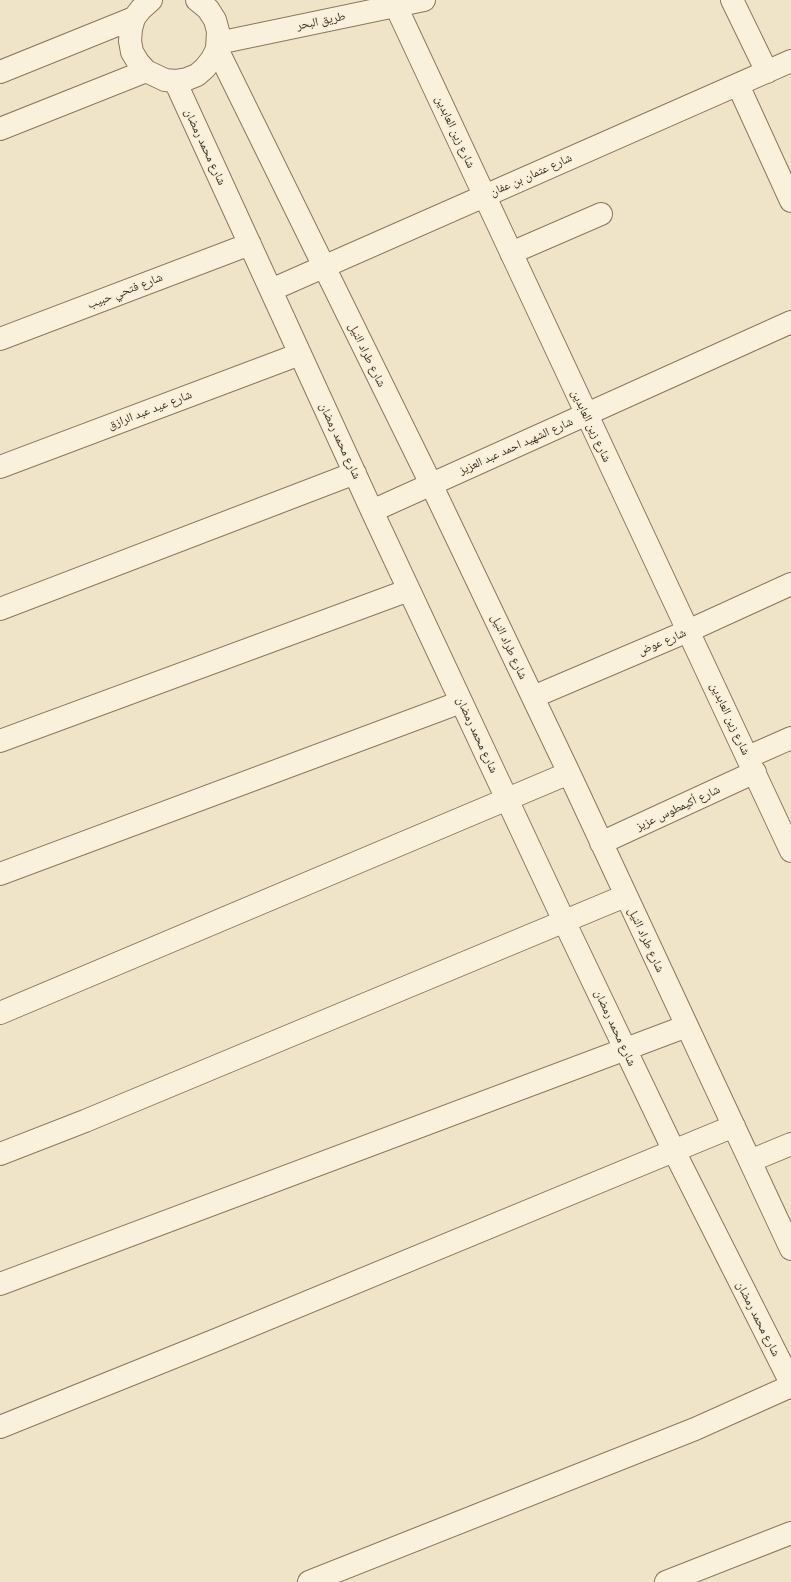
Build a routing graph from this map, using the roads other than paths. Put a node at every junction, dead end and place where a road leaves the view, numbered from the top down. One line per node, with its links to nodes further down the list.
1 (151, 0): 6 (street)
2 (200, 0): 7 (street)
3 (424, 0): 5 (street, طريق البحر)
4 (732, 0): 11 (street)
5 (394, 3): 7 (street, طريق البحر); 15 (street, شارع زين العابدين)
6 (134, 18): 9 (street); 10 (street)
7 (217, 46): 12 (street); 20 (street, شارع طراد النيل)
8 (791, 61): 11 (street, شارع عثمان بن عفان)
9 (4, 66)
10 (146, 71): 12 (street); 14 (street)
11 (767, 72): 13 (street, شارع عثمان بن عفان)
12 (175, 81): 18 (street, شارع محمد رمضان)
13 (738, 85): 15 (street, شارع عثمان بن عفان); 16 (street)
14 (0, 129)
15 (484, 196): 19 (street, شارع زين العابدين); 20 (street, شارع عثمان بن عفان)
16 (791, 201)
17 (601, 214): 19 (street)
18 (250, 244): 21 (street, شارع محمد رمضان); 23 (street, شارع فتحي حبيب)
19 (511, 253): 25 (street, شارع زين العابدين)
20 (324, 267): 21 (street, شارع عثمان بن عفان); 28 (street, شارع طراد النيل)
21 (271, 290): 24 (street, شارع محمد رمضان)
22 (791, 322): 25 (street, شارع الشهيد احمد عبد العزيز)
23 (0, 339)
24 (300, 354): 26 (street, شارع عيد عبد الرازق); 27 (street, شارع محمد رمضان)
25 (586, 414): 28 (street, شارع الشهيد احمد عبد العزيز); 33 (street, شارع زين العابدين)
26 (0, 467)
27 (355, 473): 29 (street, شارع محمد رمضان); 32 (street)
28 (431, 484): 29 (street, شارع الشهيد احمد عبد العزيز); 34 (street, شارع طراد النيل)
29 (372, 511): 31 (street, شارع محمد رمضان)
30 (791, 584): 33 (street, شارع عوض)
31 (409, 590): 35 (street, شارع محمد رمضان); 37 (street)
32 (0, 608)
33 (688, 631): 34 (street, شارع عوض); 38 (street, شارع زين العابدين)
34 (532, 697): 39 (street, شارع طراد النيل)
35 (461, 702): 40 (street, شارع محمد رمضان); 43 (street)
36 (791, 738): 38 (street, شارع أكيمطوس عزيز)
37 (0, 740)
38 (751, 764): 41 (street, شارع أكيمطوس عزيز); 42 (street, شارع زين العابدين)
39 (569, 773): 40 (street); 41 (street, شارع طراد النيل)
40 (507, 800): 45 (street, شارع محمد رمضان); 46 (street)
41 (601, 843): 44 (street, شارع طراد النيل)
42 (791, 851)
43 (0, 874)
44 (625, 896): 45 (street); 47 (street, شارع طراد النيل)
45 (564, 921): 48 (street, شارع محمد رمضان); 52 (street)
46 (0, 1013)
47 (687, 1026): 48 (street); 49 (street, شارع طراد النيل)
48 (625, 1050): 51 (street, شارع محمد رمضان); 55 (street)
49 (734, 1126): 51 (street); 53 (street, شارع طراد النيل)
50 (791, 1144): 53 (street)
51 (674, 1151): 56 (street, شارع محمد رمضان); 58 (street)
52 (0, 1154)
53 (750, 1161): 54 (street, شارع طراد النيل)
54 (791, 1249)
55 (0, 1284)
56 (791, 1383)
57 (791, 1386): 60 (street)
58 (0, 1427)
59 (791, 1533): 61 (street)
60 (309, 1582)
61 (666, 1582)

